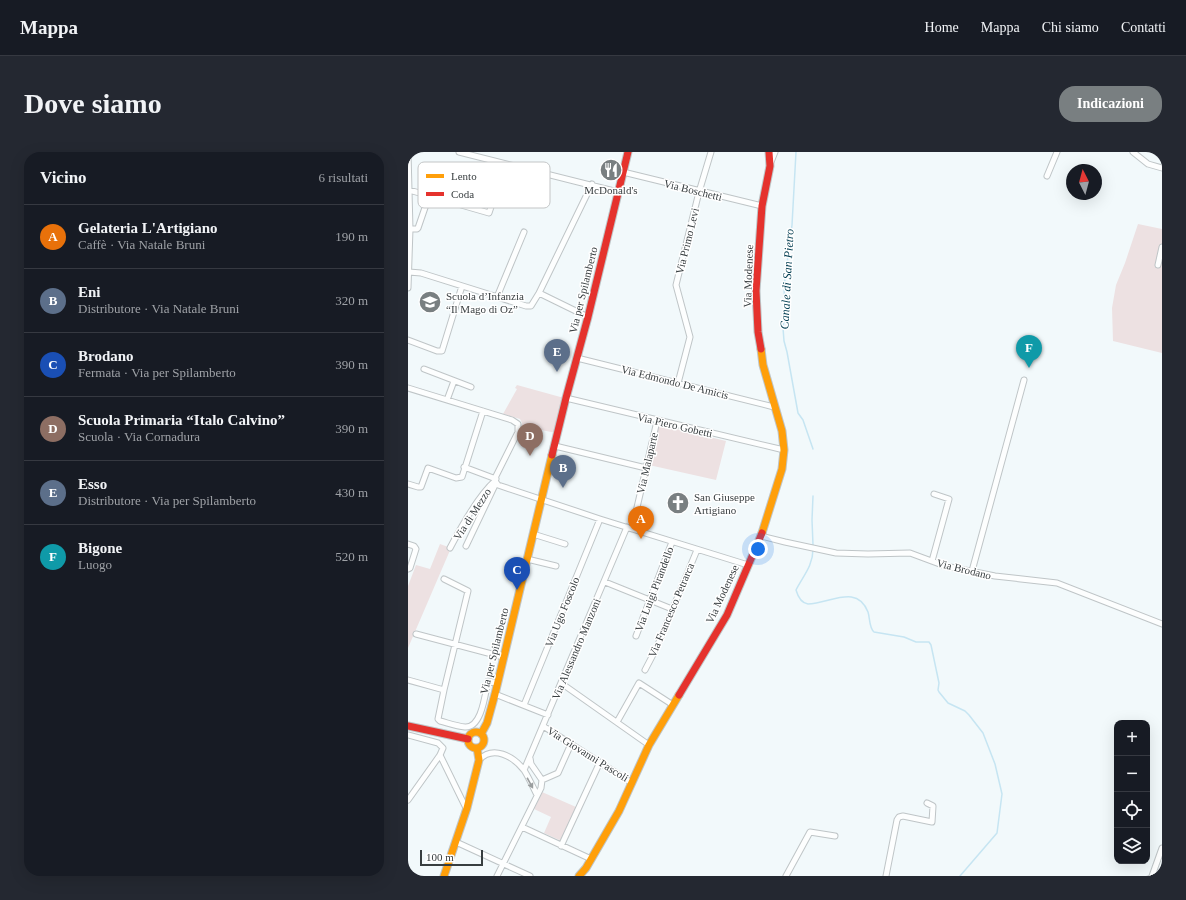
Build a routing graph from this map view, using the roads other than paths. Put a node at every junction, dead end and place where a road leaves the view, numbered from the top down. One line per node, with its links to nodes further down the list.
1 (408, 152): 17 (street)
2 (459, 152): 9 (street)
3 (628, 152): 13 (main road, Via per Spilamberto)
4 (711, 152): 19 (street, Via Primo Levi)
5 (769, 152): 11 (main road, Via Modenese)
6 (775, 152): 11 (street)
7 (1057, 152): 15 (street)
8 (1133, 152): 12 (street)
9 (478, 154): 10 (street)
10 (508, 162)
11 (770, 166): 21 (main road, Via Modenese)
12 (1162, 168)
13 (623, 172): 18 (main road, Via per Spilamberto); 19 (street, Via Boschetti)
14 (550, 173): 16 (street)
15 (1048, 176)
16 (592, 184): 18 (street); 32 (street)
17 (409, 190): 20 (street); 25 (street)
18 (618, 192): 34 (main road, Via per Spilamberto)
19 (699, 192): 21 (street, Via Boschetti); 40 (street, Via Primo Levi)
20 (418, 193)
21 (762, 206): 45 (main road, Via Modenese)
22 (425, 208): 25 (street)
23 (471, 208): 24 (street)
24 (491, 208)
25 (410, 229): 29 (street)
26 (524, 232): 33 (street)
27 (1162, 247): 28 (street)
28 (1158, 265)
29 (409, 272): 30 (street); 31 (street)
30 (462, 286): 33 (street); 35 (street)
31 (408, 288)
32 (539, 292): 33 (street); 34 (street)
33 (496, 297)
34 (588, 317): 36 (main road, Via per Spilamberto)
35 (408, 340)
36 (577, 358): 40 (street, Via Edmondo De Amicis); 43 (main road, Via per Spilamberto)
37 (424, 369): 39 (street)
38 (1024, 380): 71 (street)
39 (454, 381): 41 (street); 44 (street)
40 (678, 383): 45 (street, Via Edmondo De Amicis)
41 (470, 387)
42 (408, 388): 44 (street)
43 (566, 398): 47 (street, Via Piero Gobetti); 48 (main road, Via per Spilamberto)
44 (447, 400): 46 (street)
45 (774, 407): 49 (main road, Via Modenese)
46 (483, 411): 50 (street); 52 (street)
47 (657, 421): 49 (street, Via Piero Gobetti); 51 (street, Via Malaparte)
48 (555, 446): 51 (street); 55 (main road, Via per Spilamberto)
49 (784, 450): 59 (main road, Via Modenese)
50 (464, 468): 52 (street); 53 (street)
51 (646, 468): 57 (street, Via Malaparte)
52 (496, 481): 55 (street); 63 (street); 64 (street, Via di Mezzo)
53 (408, 484)
54 (934, 494): 67 (street)
55 (542, 499): 56 (street); 58 (main road, Via per Spilamberto)
56 (600, 519): 57 (street); 87 (street, Via Ugo Foscolo)
57 (629, 528): 60 (street); 73 (street, Via Alessandro Manzoni)
58 (533, 534): 62 (street); 66 (main road, Via per Spilamberto)
59 (761, 536): 67 (street, Via Brodano); 68 (main road, Via Modenese)
60 (672, 542): 65 (street); 74 (street, Via Luigi Pirandello)
61 (408, 544): 70 (street)
62 (566, 544)
63 (466, 546)
64 (450, 548)
65 (697, 550): 68 (street); 75 (street, Via Francesco Petrarca)
66 (527, 559): 69 (street); 80 (main road, Via per Spilamberto)
67 (932, 561): 71 (street, Via Brodano)
68 (748, 565): 88 (main road, Via Modenese)
69 (556, 566)
70 (408, 569)
71 (972, 571): 76 (street, Via Brodano)
72 (444, 579): 79 (street)
73 (604, 582): 74 (street); 84 (street, Via Alessandro Manzoni)
74 (649, 600): 75 (street); 78 (street, Via Luigi Pirandello)
75 (672, 609): 81 (street, Via Francesco Petrarca)
76 (1162, 624)
77 (416, 634): 79 (street)
78 (636, 636)
79 (455, 645): 80 (street); 85 (street)
80 (504, 657): 83 (main road, Via per Spilamberto)
81 (645, 670)
82 (408, 680): 85 (street)
83 (497, 683): 85 (street); 86 (main road, Via per Spilamberto)
84 (561, 683): 89 (street, Via Alessandro Manzoni); 90 (street)
85 (444, 690)
86 (494, 694): 87 (street); 93 (main road, Via per Spilamberto)
87 (524, 705): 89 (street)
88 (673, 705): 90 (street); 97 (main road, Via Modenese)
89 (548, 715): 92 (street, Via Alessandro Manzoni)
90 (617, 722): 97 (street)
91 (408, 726): 95 (main road)
92 (543, 726): 96 (street, Via Giovanni Pascoli); 100 (street, Via Alessandro Manzoni)
93 (481, 734): 95 (main road); 98 (main road, Via per Spilamberto)
94 (408, 735): 99 (street)
95 (468, 740): 98 (main road)
96 (571, 744): 102 (street, Via Giovanni Pascoli); 104 (street)
97 (649, 745): 105 (main road, Via Modenese)
98 (477, 748): 101 (main road, Via per Spilamberto)
99 (440, 755): 107 (street); 109 (street)
100 (530, 757): 103 (street, Via Alessandro Manzoni); 104 (street)
101 (479, 760): 103 (street); 109 (main road, Via per Spilamberto)
102 (600, 762): 105 (street, Via Giovanni Pascoli); 113 (street)
103 (524, 770): 106 (street, one-way to 106)
104 (542, 780): 106 (street)
105 (632, 782): 115 (main road, Via Modenese)
106 (537, 795): 110 (street)
107 (408, 800)
108 (927, 803): 122 (street)
109 (467, 808): 112 (main road, Via per Spilamberto)
110 (522, 827): 113 (street); 116 (street)
111 (835, 836): 121 (street)
112 (456, 842): 116 (street); 117 (main road, Via per Spilamberto)
113 (561, 846): 115 (street)
114 (1162, 848): 123 (street)
115 (591, 859): 120 (main road, Via Modenese)
116 (503, 863): 118 (street); 119 (street)
117 (444, 876)
118 (497, 876)
119 (530, 876)
120 (579, 876)
121 (786, 876)
122 (886, 876)
123 (1152, 876)

